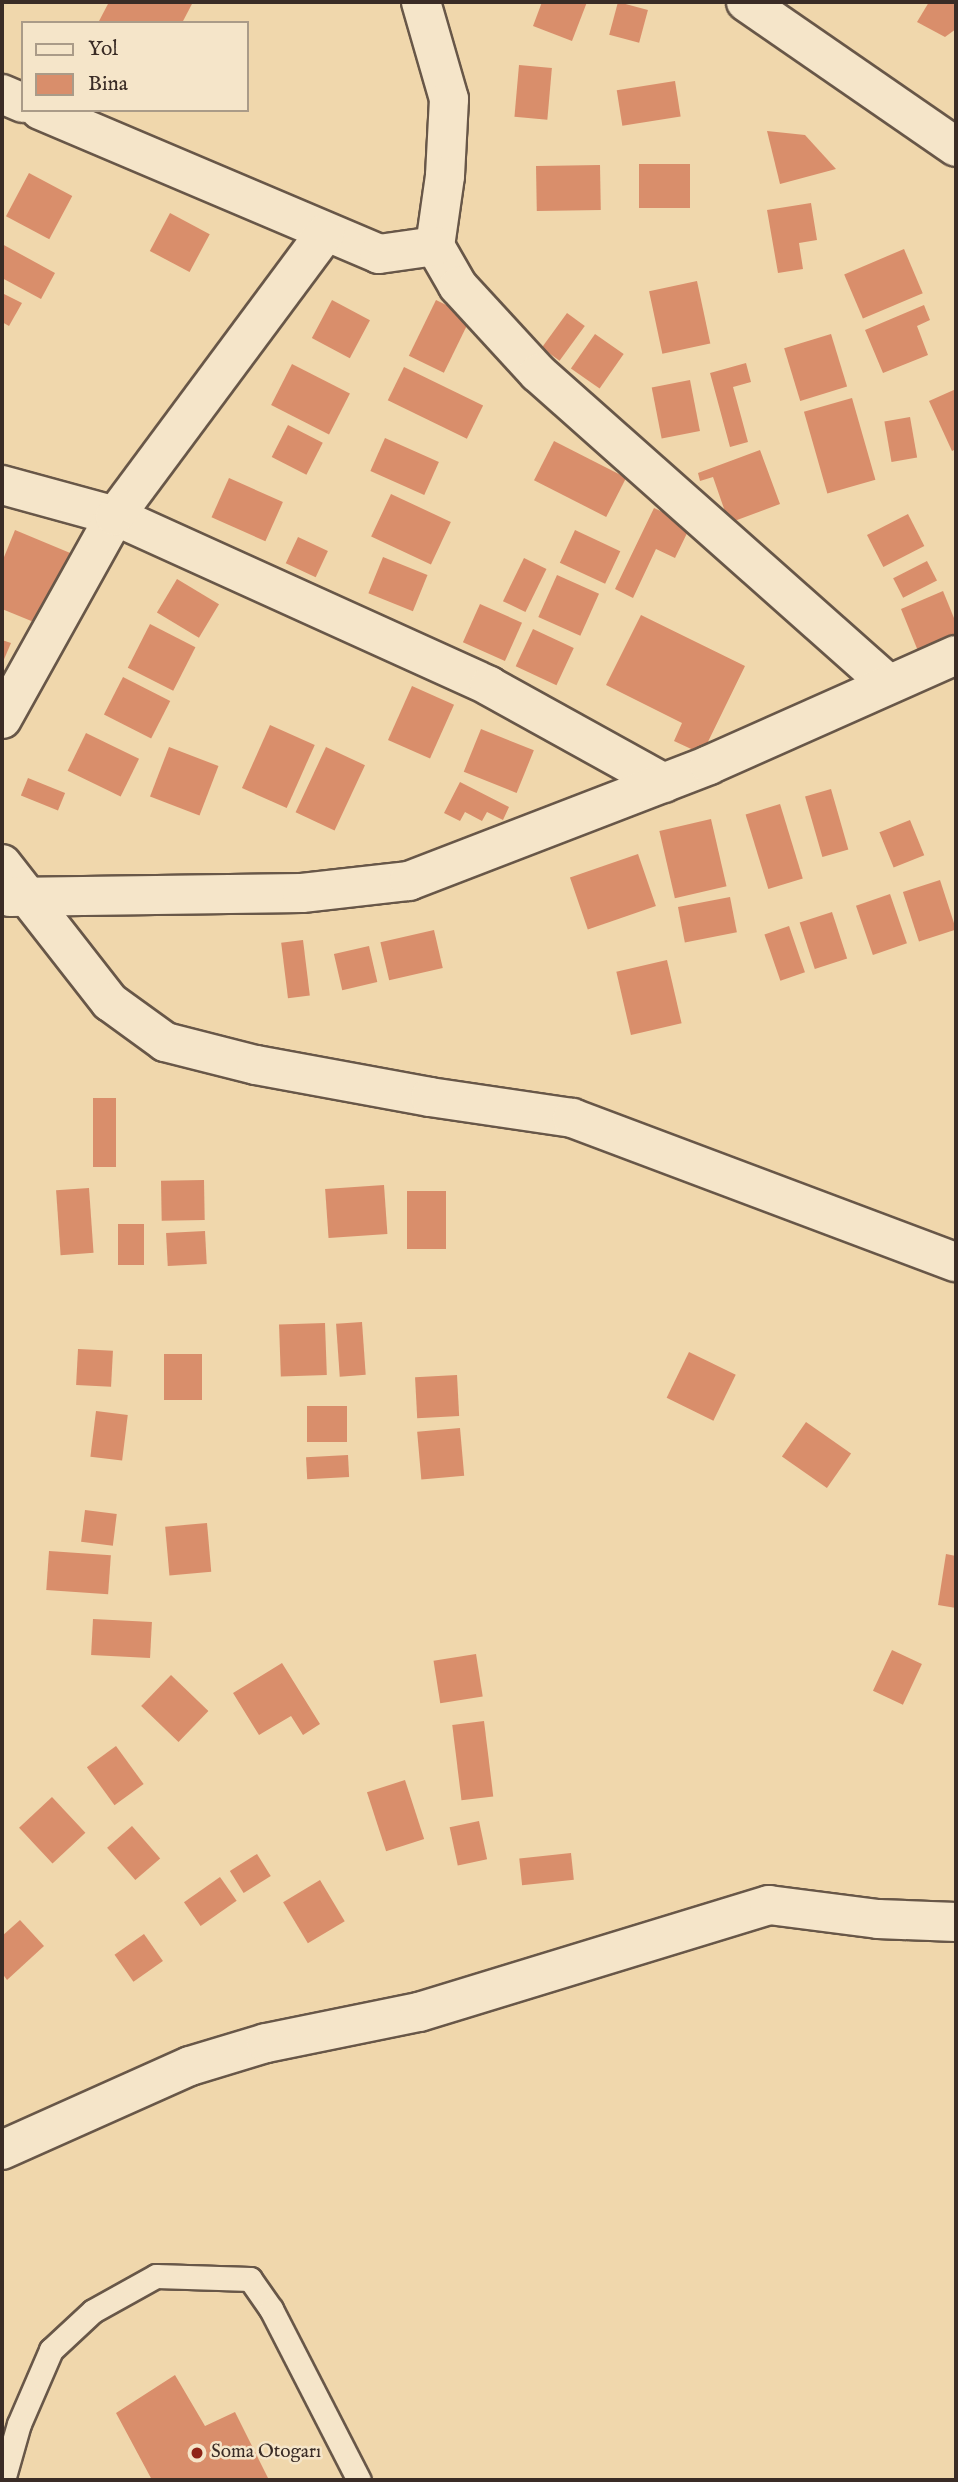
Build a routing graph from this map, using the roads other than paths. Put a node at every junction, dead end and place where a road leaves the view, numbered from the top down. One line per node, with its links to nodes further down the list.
1 (421, 2): 8 (street)
2 (746, 2): 6 (street)
3 (2, 94): 4 (street)
4 (21, 102)
5 (45, 112): 7 (street)
6 (952, 136)
7 (325, 233): 8 (street); 10 (street)
8 (435, 246): 12 (street)
9 (2, 485): 10 (street)
10 (115, 516): 13 (street); 14 (street)
11 (956, 655): 12 (street)
12 (888, 684): 14 (street)
13 (2, 719)
14 (664, 783): 16 (street)
15 (2, 864): 16 (street)
16 (15, 897): 17 (street)
17 (956, 1262)
18 (956, 1922): 19 (street)
19 (2, 2150)
20 (3, 2480): 21 (lane)
21 (359, 2480)

